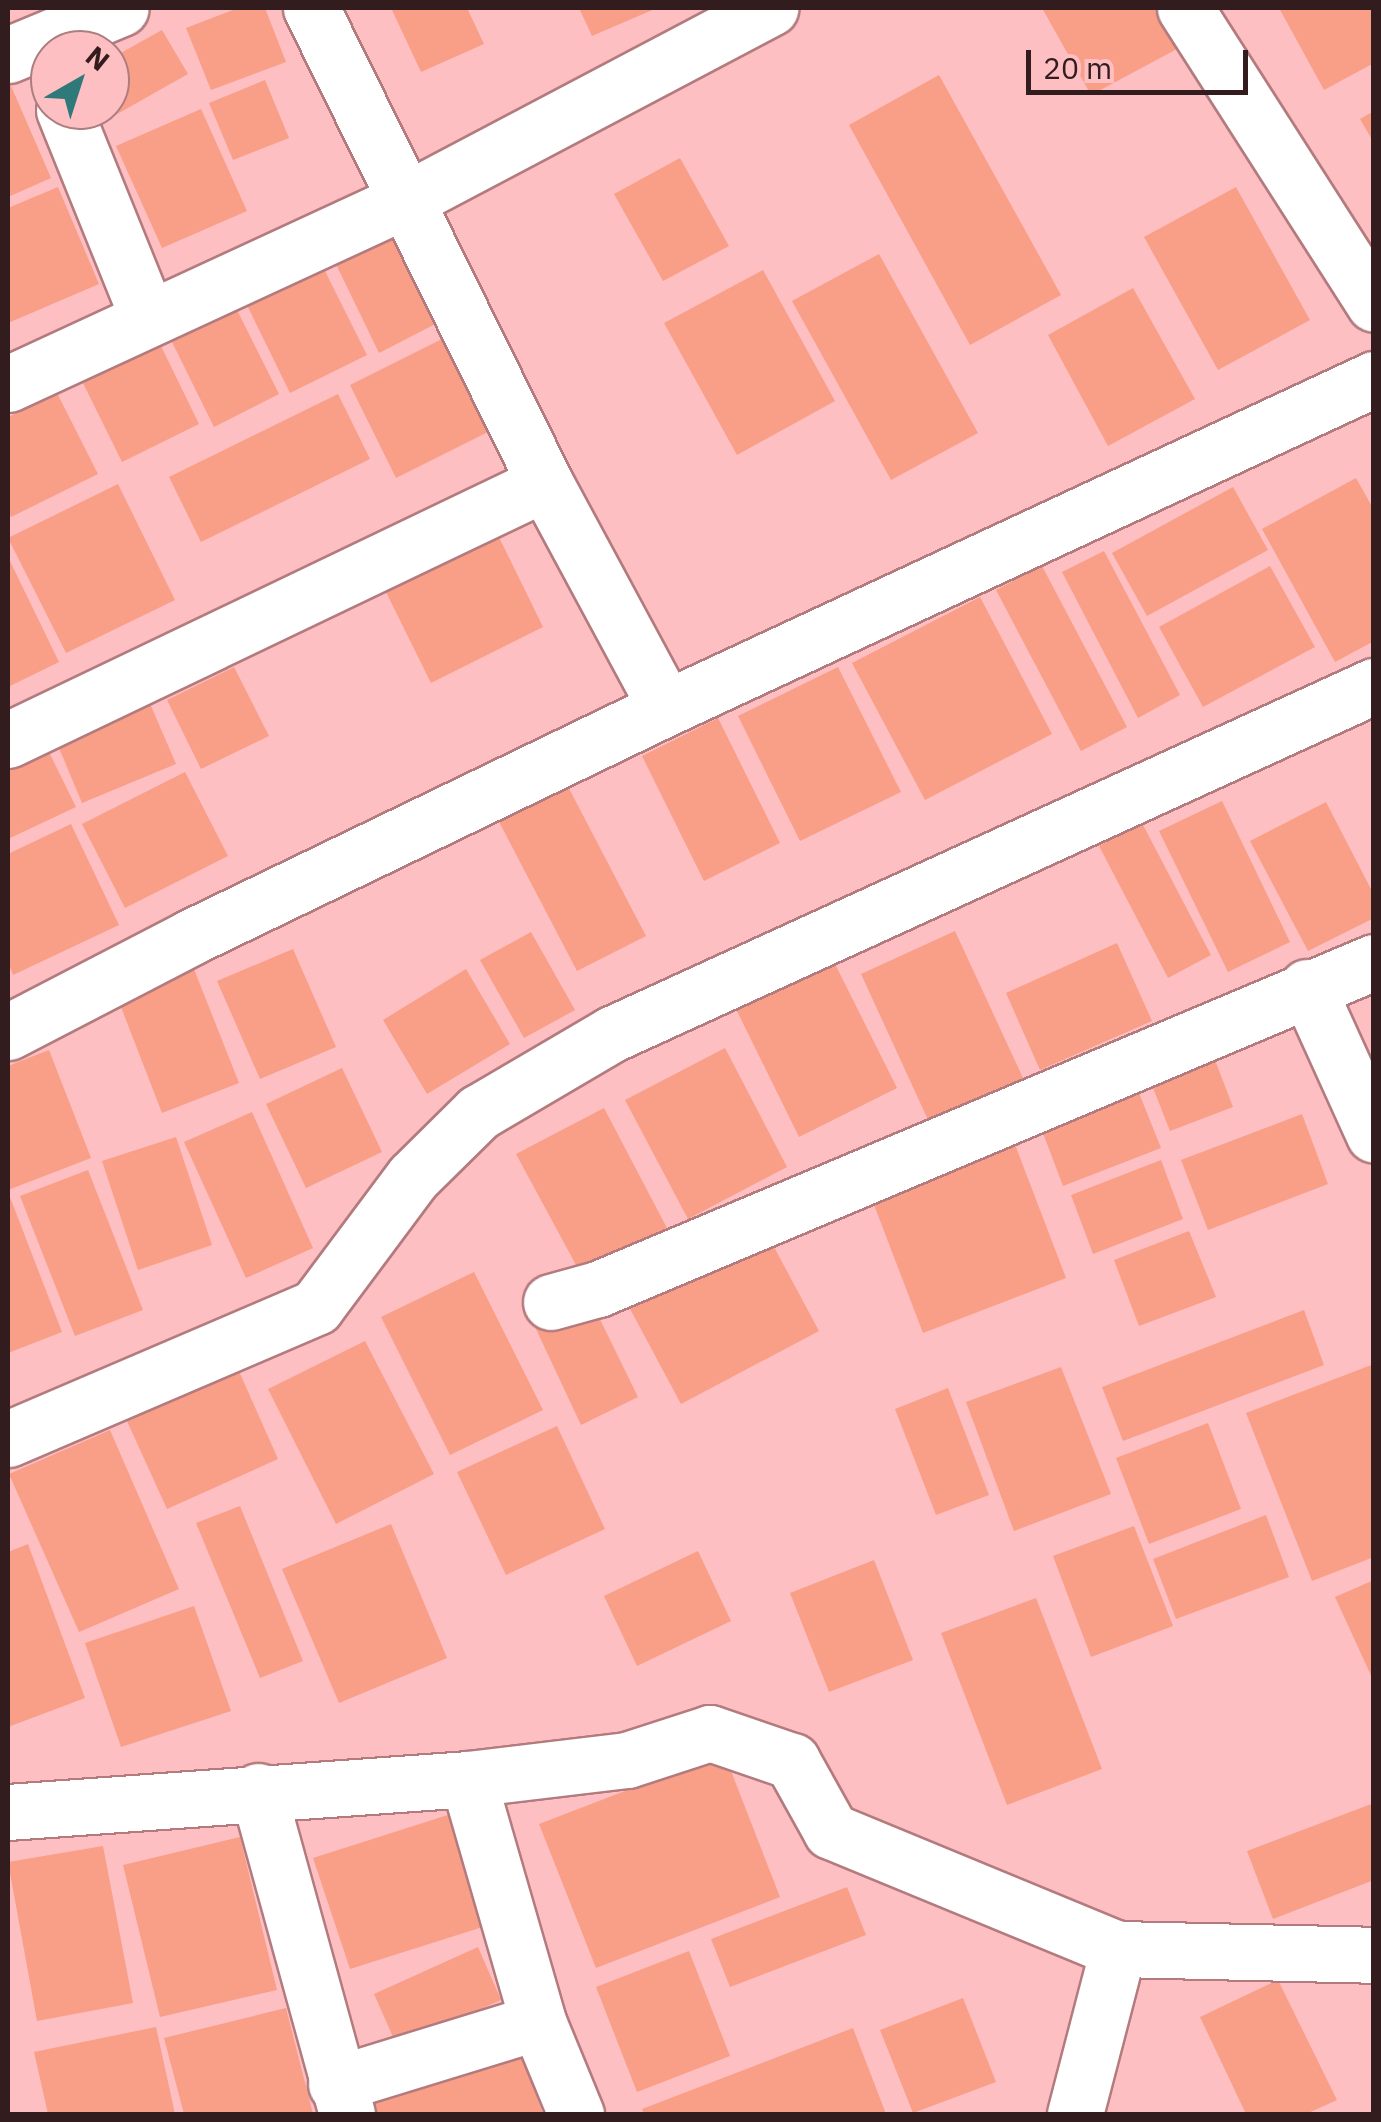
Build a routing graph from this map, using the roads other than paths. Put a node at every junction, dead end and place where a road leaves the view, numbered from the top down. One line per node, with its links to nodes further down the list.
1 (121, 8): 5 (street)
2 (311, 8): 7 (street)
3 (770, 8): 7 (street)
4 (1185, 8): 8 (street)
5 (81, 30)
6 (72, 130): 9 (street)
7 (406, 200): 9 (street); 12 (street)
8 (1374, 304)
9 (148, 318): 11 (street)
10 (1374, 379): 14 (street)
11 (8, 384)
12 (545, 483): 14 (street); 15 (street)
13 (1374, 686): 21 (street)
14 (666, 708): 18 (street)
15 (8, 740)
16 (1374, 962): 17 (street)
17 (1308, 988): 19 (street); 20 (street)
18 (8, 1032)
19 (1374, 1135)
20 (551, 1302)
21 (8, 1438)
22 (468, 1779): 23 (street); 25 (street); 27 (street)
23 (258, 1791): 24 (street); 28 (street)
24 (8, 1812)
25 (1118, 1949): 26 (street); 30 (street)
26 (1374, 1955)
27 (538, 2022): 28 (street); 29 (street)
28 (342, 2099)
29 (576, 2114)
30 (1076, 2114)

